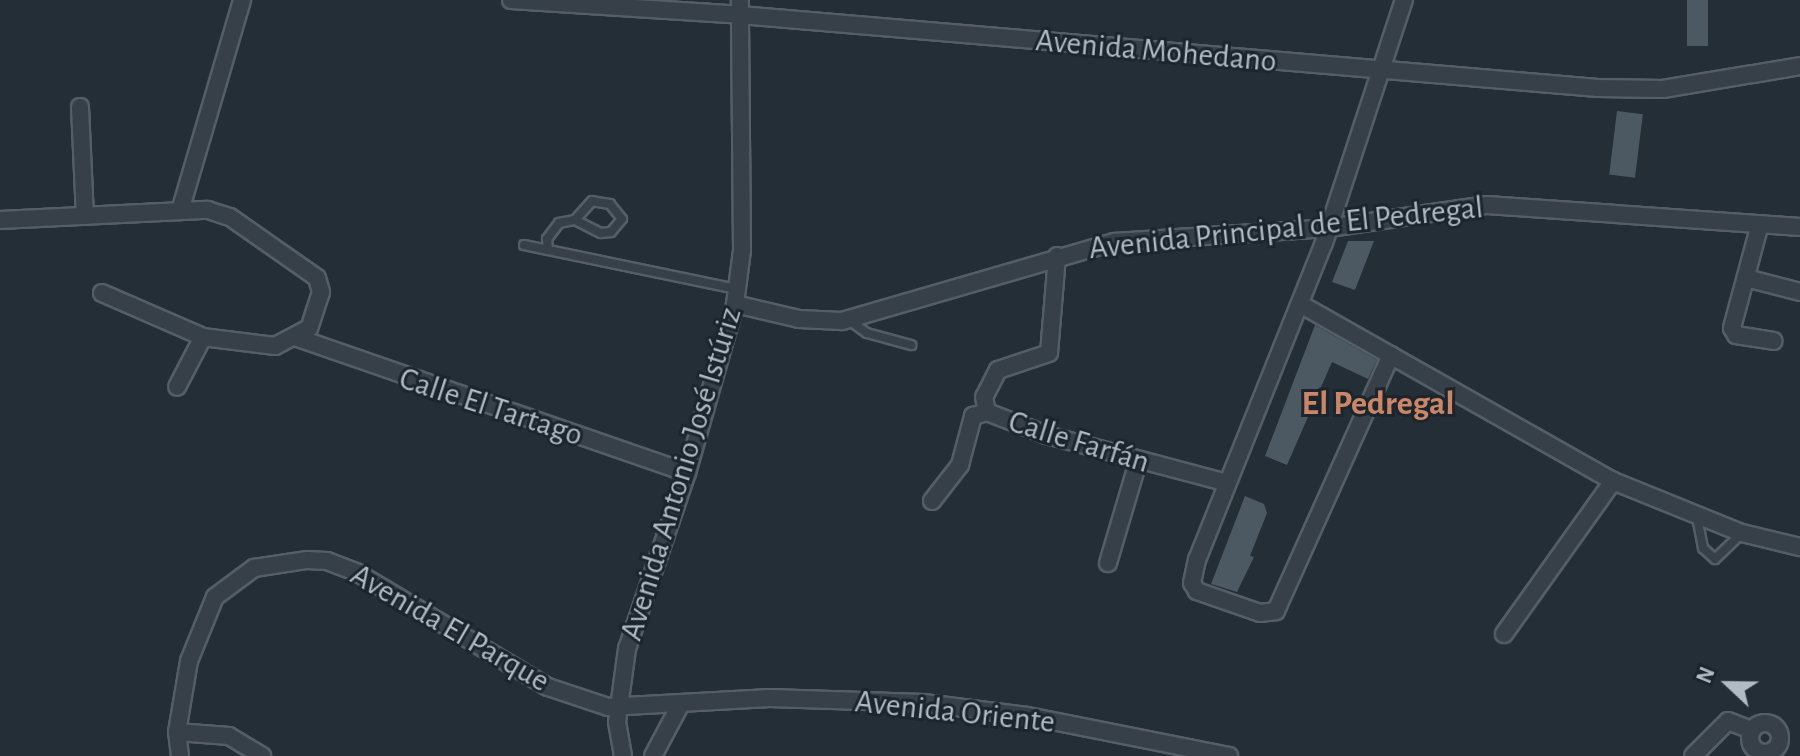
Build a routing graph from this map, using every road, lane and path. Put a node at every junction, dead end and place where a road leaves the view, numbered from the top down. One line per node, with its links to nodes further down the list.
1 (242, 0): 8 (street)
2 (511, 0): 4 (street, Avenida Mohedano)
3 (1404, 0): 6 (street)
4 (740, 7): 6 (street, Avenida Mohedano); 21 (street, Avenida Antonio José Istúriz)
5 (1800, 66): 6 (street, Avenida Mohedano)
6 (1380, 70): 14 (street)
7 (80, 107): 9 (street)
8 (180, 211): 9 (street); 25 (street)
9 (85, 216): 10 (street)
10 (0, 220)
11 (575, 220): 11 (lane); 16 (lane)
12 (1760, 224): 13 (street, Avenida Principal de El Pedregal); 14 (street, Avenida Principal de El Pedregal); 18 (street)
13 (1800, 227)
14 (1329, 228): 17 (street, Avenida Principal de El Pedregal); 22 (street)
15 (524, 245): 16 (lane)
16 (548, 250): 21 (lane)
17 (1057, 256): 23 (street, Avenida Principal de El Pedregal); 30 (street, Calle Farfán)
18 (1746, 278): 19 (street); 26 (street)
19 (1800, 292)
20 (102, 293): 24 (street, Calle El Tartago)
21 (736, 297): 23 (street, Avenida Principal de El Pedregal); 32 (street, Avenida Antonio José Istúriz)
22 (1300, 304): 28 (street); 34 (street)
23 (848, 320): 27 (lane)
24 (203, 337): 25 (street, Calle El Tartago); 29 (street)
25 (295, 337): 32 (street, Calle El Tartago)
26 (1774, 341)
27 (911, 345)
28 (1391, 355): 33 (street); 34 (street)
29 (177, 387)
30 (987, 412): 31 (street, Calle Farfán); 35 (street)
31 (1138, 462): 34 (street, Calle Farfán); 39 (street)
32 (687, 473): 42 (street, Avenida Antonio José Istúriz)
33 (1613, 481): 36 (street); 40 (street)
34 (1227, 483)
35 (932, 501)
36 (1697, 516): 37 (street); 37 (lane)
37 (1742, 533): 38 (street)
38 (1800, 547)
39 (1108, 563)
40 (1504, 634)
41 (679, 707): 42 (street, Avenida Oriente); 48 (street); 49 (street, Avenida Oriente)
42 (619, 709): 44 (street, Avenida El Parque); 47 (street, Avenida Antonio José Istúriz)
43 (1751, 730): 50 (street)
44 (177, 732): 45 (street, Avenida El Parque); 46 (street)
45 (180, 756)
46 (262, 756)
47 (623, 756)
48 (653, 756)
49 (1229, 756)
50 (1693, 756)

